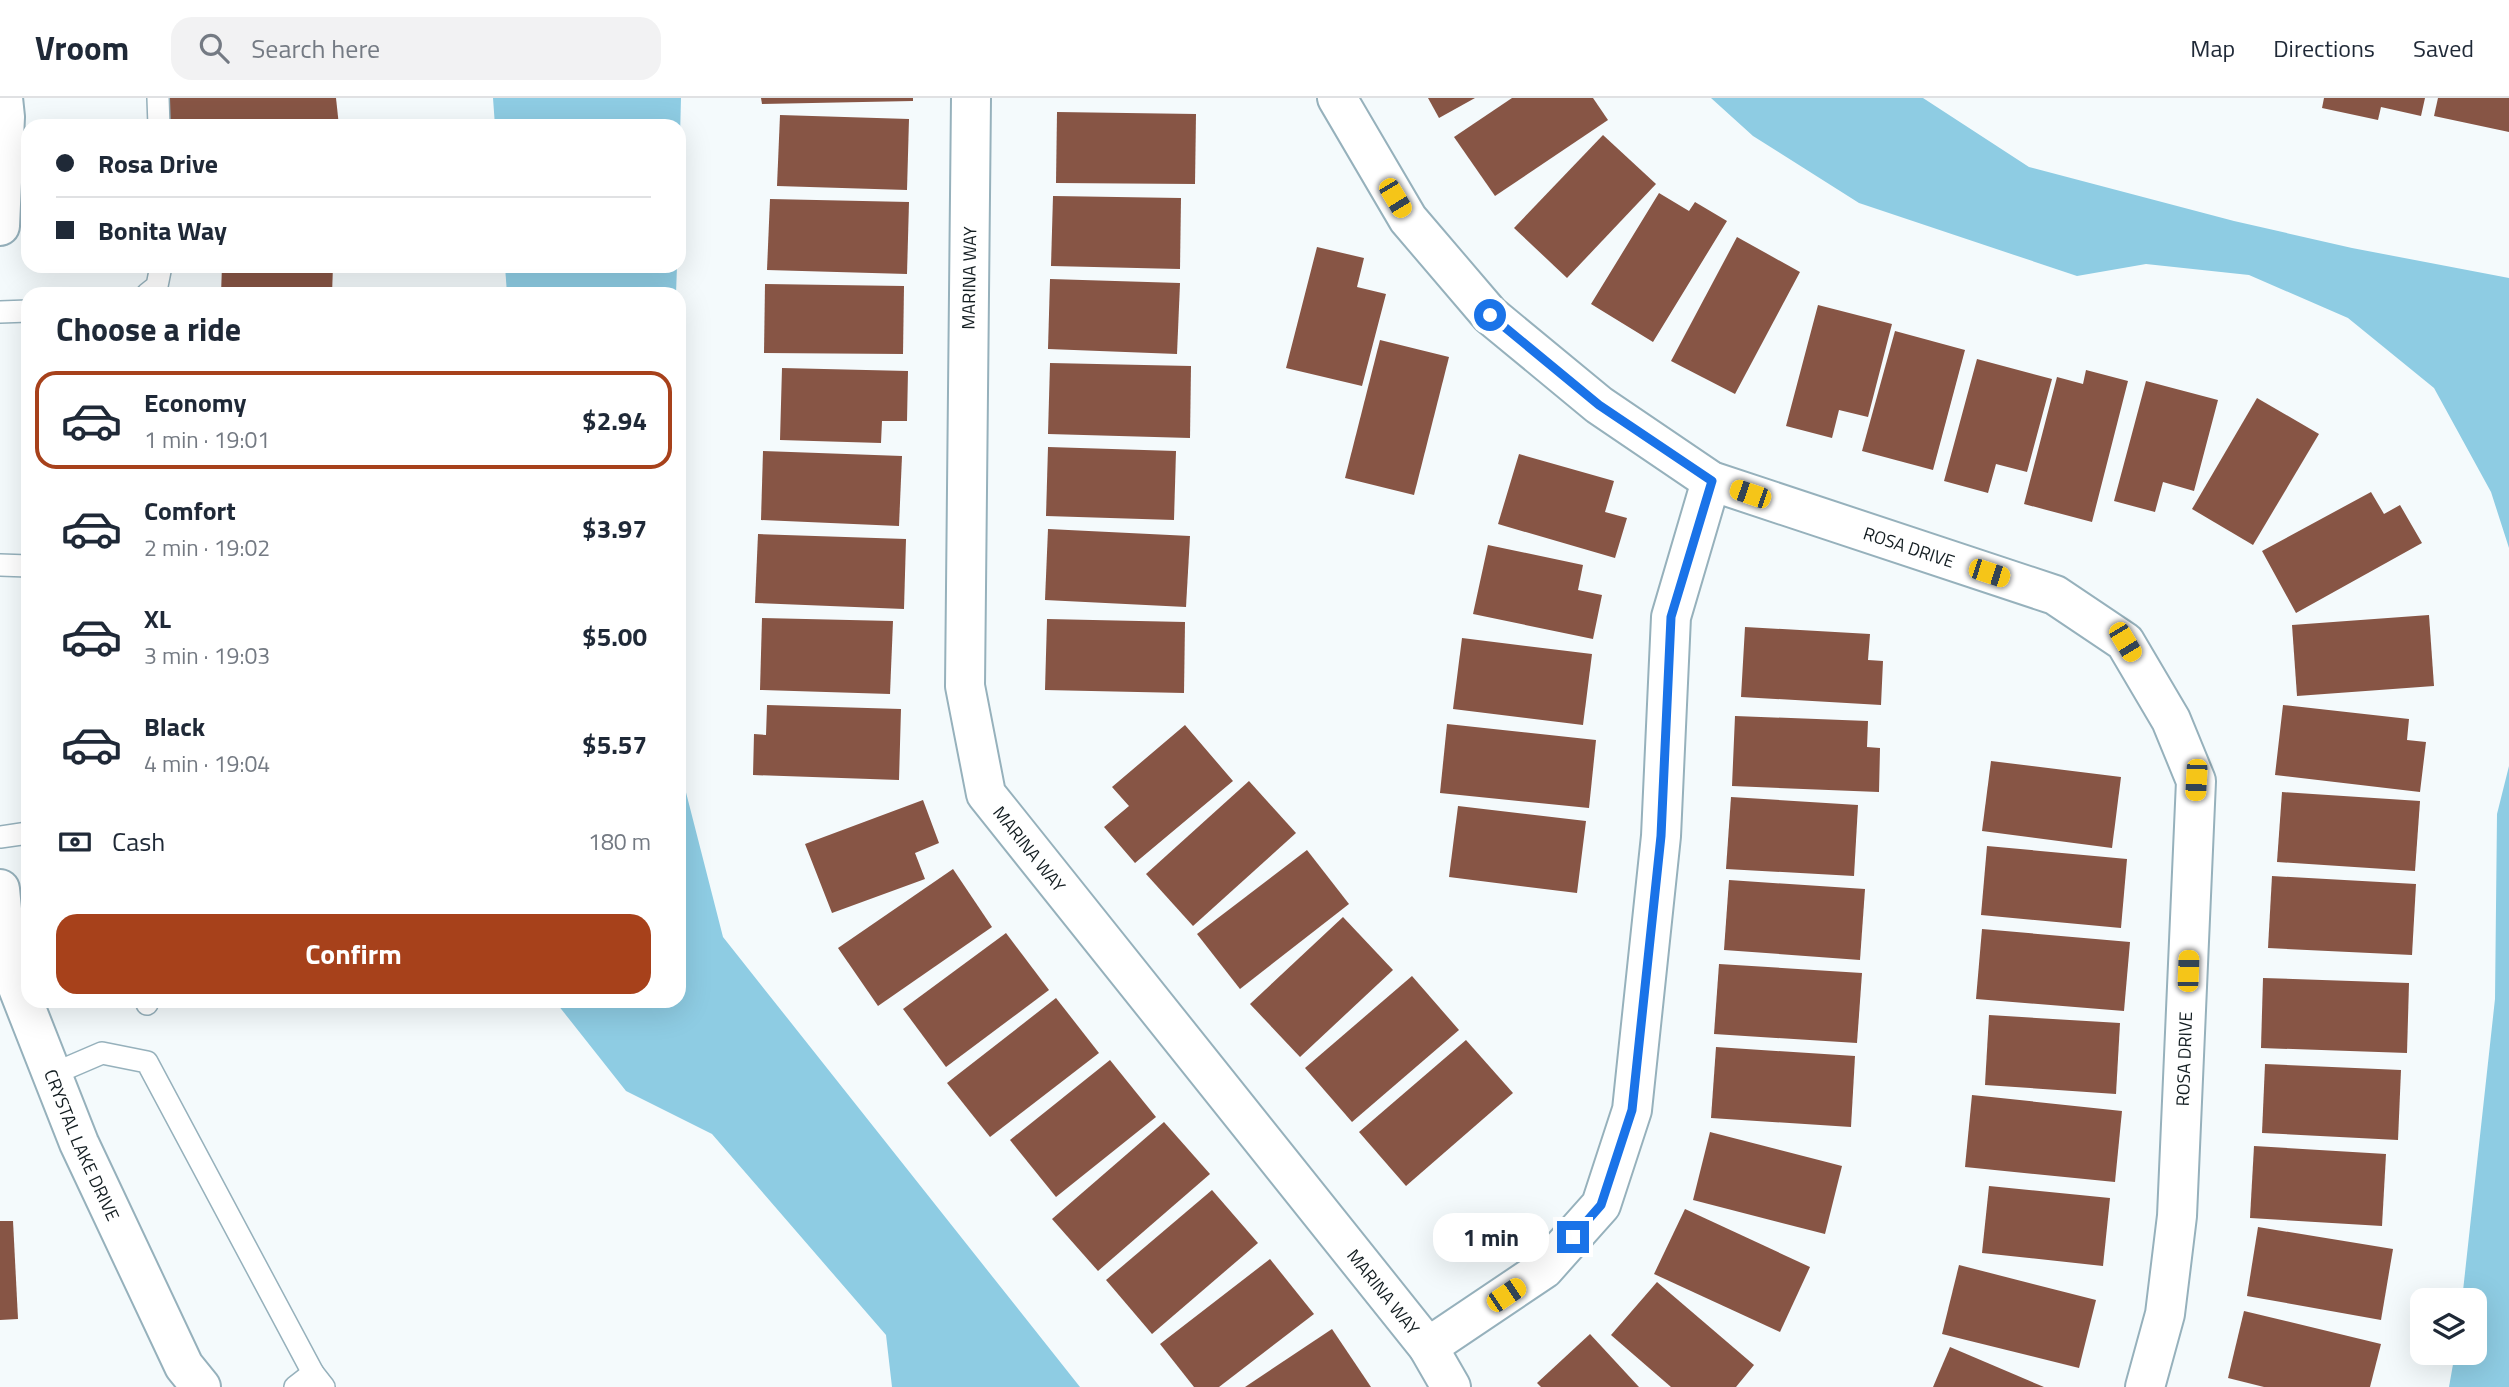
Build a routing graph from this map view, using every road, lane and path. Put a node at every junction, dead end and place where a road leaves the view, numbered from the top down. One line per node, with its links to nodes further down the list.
1 (3, 98): 6 (street)
2 (158, 98): 5 (lane)
3 (971, 98): 19 (street, MARINA WAY)
4 (1337, 98): 9 (street, ROSA DRIVE)
5 (159, 119)
6 (0, 226)
7 (21, 311): 8 (lane)
8 (0, 312)
9 (1712, 481): 19 (street); 24 (street, ROSA DRIVE)
10 (0, 565): 11 (lane)
11 (21, 566)
12 (21, 834): 13 (lane)
13 (0, 836)
14 (0, 889): 15 (street, CRYSTAL LAKE DRIVE)
15 (4, 961): 16 (street, CRYSTAL LAKE DRIVE)
16 (21, 1000)
17 (24, 1008): 18 (street, CRYSTAL LAKE DRIVE)
18 (53, 1074): 20 (lane); 21 (street, CRYSTAL LAKE DRIVE)
19 (1428, 1347): 23 (street, MARINA WAY)
20 (319, 1380): 22 (lane)
21 (201, 1387)
22 (295, 1387)
23 (1451, 1387)
24 (2145, 1387)

